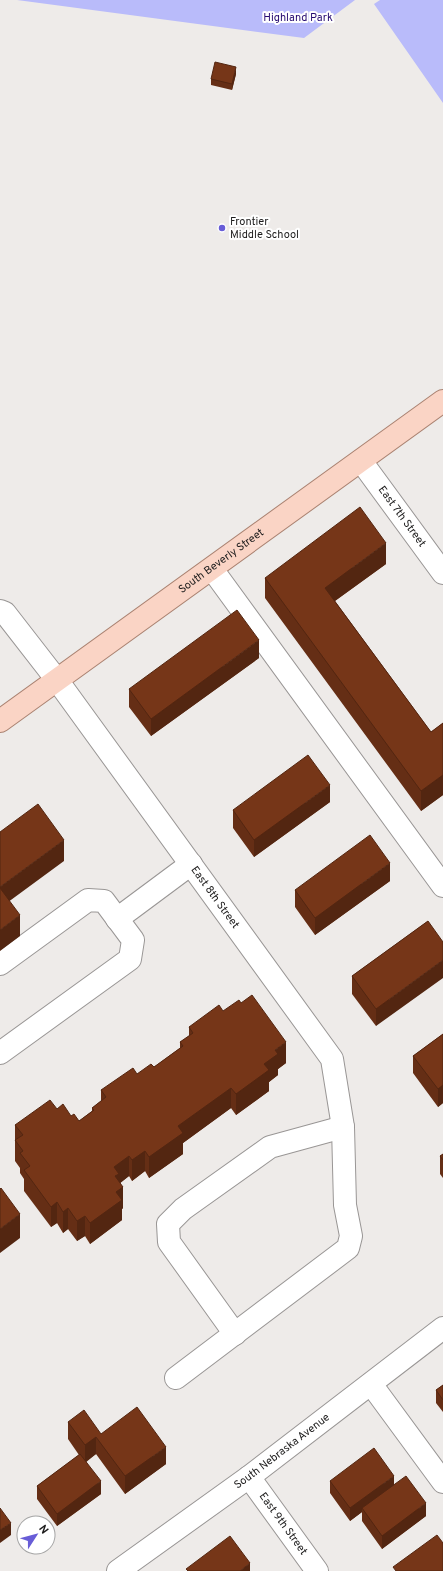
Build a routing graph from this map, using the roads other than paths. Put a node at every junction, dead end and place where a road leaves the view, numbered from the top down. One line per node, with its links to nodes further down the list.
1 (443, 401): 2 (main road, South Beverly Street)
2 (360, 461): 3 (main road, South Beverly Street); 4 (street, East 7th Street)
3 (212, 569): 6 (main road, South Beverly Street); 9 (street)
4 (443, 573)
5 (0, 611): 6 (street, East 8th Street)
6 (57, 680): 7 (main road, South Beverly Street); 8 (street, East 8th Street)
7 (0, 722)
8 (191, 864): 10 (street); 13 (street, East 8th Street)
9 (443, 886)
10 (117, 919): 11 (street); 12 (street)
11 (0, 964)
12 (0, 1053)
13 (343, 1127): 15 (street, East 8th Street); 15 (street)
14 (443, 1328): 17 (street, South Nebraska Avenue)
15 (235, 1334): 16 (street, East 8th Street)
16 (176, 1378)
17 (371, 1384): 18 (street, South Nebraska Avenue); 19 (street)
18 (249, 1477): 20 (street, South Nebraska Avenue); 21 (street, East 9th Street)
19 (443, 1482)
20 (121, 1570)
21 (317, 1571)

